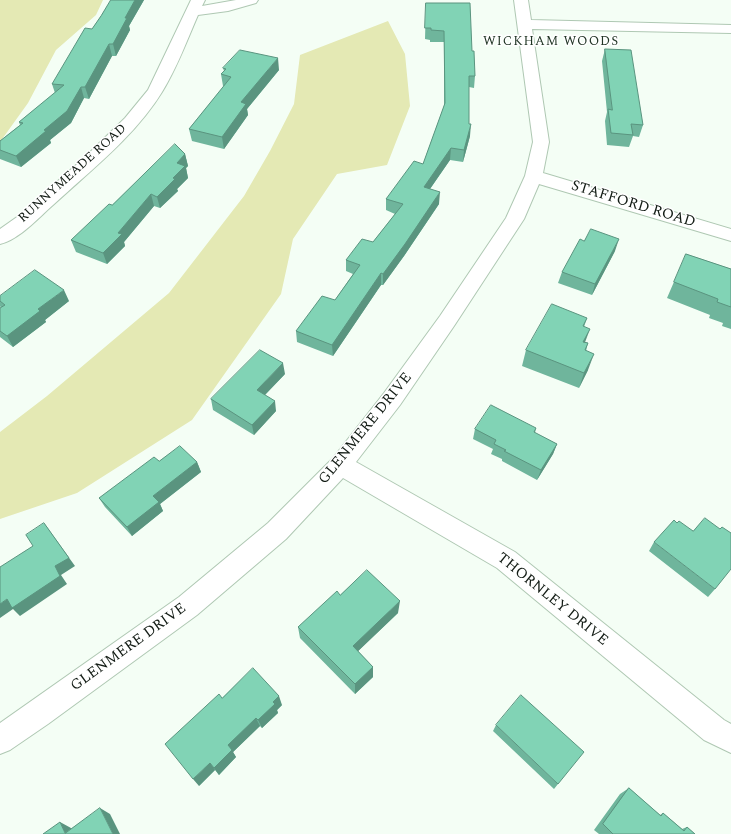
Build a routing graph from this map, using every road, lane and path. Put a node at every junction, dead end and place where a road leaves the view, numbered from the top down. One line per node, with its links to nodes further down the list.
1 (252, 0): 3 (street)
2 (521, 0): 4 (street, GLENMERE DRIVE)
3 (196, 5): 8 (street, RUNNYMEADE ROAD)
4 (525, 24): 5 (street); 6 (street, GLENMERE DRIVE)
5 (731, 29)
6 (534, 176): 7 (street, STAFFORD ROAD); 9 (street, GLENMERE DRIVE)
7 (731, 235)
8 (0, 238)
9 (341, 465): 10 (street, THORNLEY DRIVE); 11 (street, GLENMERE DRIVE)
10 (731, 739)
11 (0, 740)

